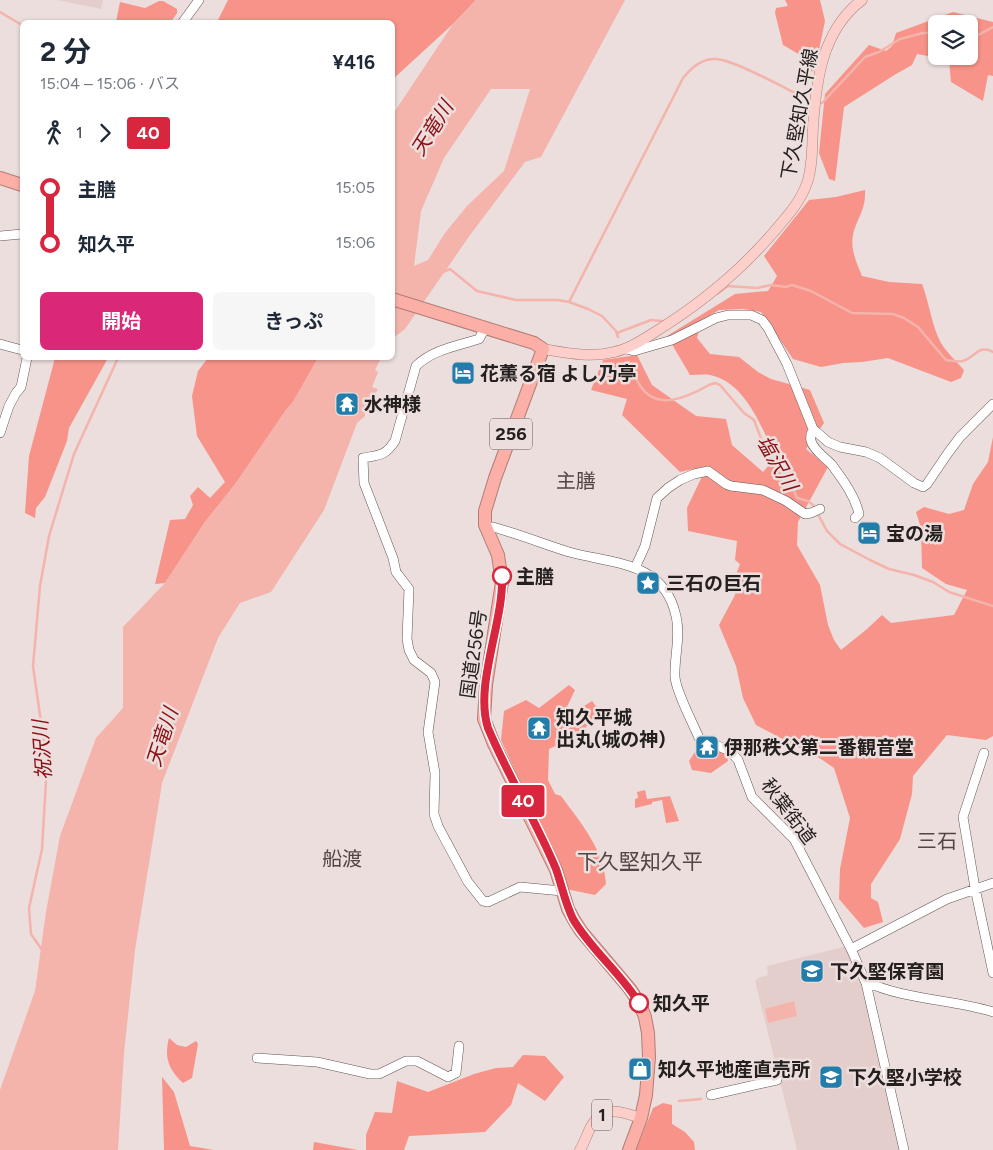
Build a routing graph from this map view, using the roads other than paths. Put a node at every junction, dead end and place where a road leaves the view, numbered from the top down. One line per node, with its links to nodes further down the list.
1 (199, 0): 3 (street)
2 (862, 0): 11 (main road, 下久堅知久平線)
3 (184, 20)
4 (0, 178): 5 (highway)
5 (20, 184)
6 (20, 234): 7 (street)
7 (0, 236)
8 (395, 300): 9 (highway)
9 (485, 328): 13 (highway); 25 (street)
10 (0, 344): 12 (street)
11 (626, 348): 13 (main road, 下久堅知久平線); 16 (street)
12 (20, 349)
13 (543, 349): 20 (highway, 国道256号 / 256)
14 (27, 360): 17 (street)
15 (993, 404): 16 (street)
16 (813, 430): 19 (street)
17 (0, 432)
18 (820, 508): 21 (street)
19 (855, 518)
20 (486, 528): 21 (street, 秋葉街道); 25 (highway, 国道256号 / 256)
21 (635, 568): 26 (street, 秋葉街道)
22 (984, 753): 24 (street)
23 (993, 883): 24 (street)
24 (976, 888): 26 (street); 27 (street)
25 (562, 891): 34 (highway, 国道256号 / 256)
26 (851, 949): 28 (street, 秋葉街道)
27 (993, 973)
28 (865, 981): 29 (street); 37 (street, 秋葉街道)
29 (993, 1012)
30 (459, 1046): 31 (street)
31 (256, 1058)
32 (777, 1080): 33 (street)
33 (711, 1095)
34 (641, 1118): 35 (main road, 1); 36 (highway, 国道256号 / 256)
35 (580, 1150)
36 (629, 1150)
37 (904, 1150)

